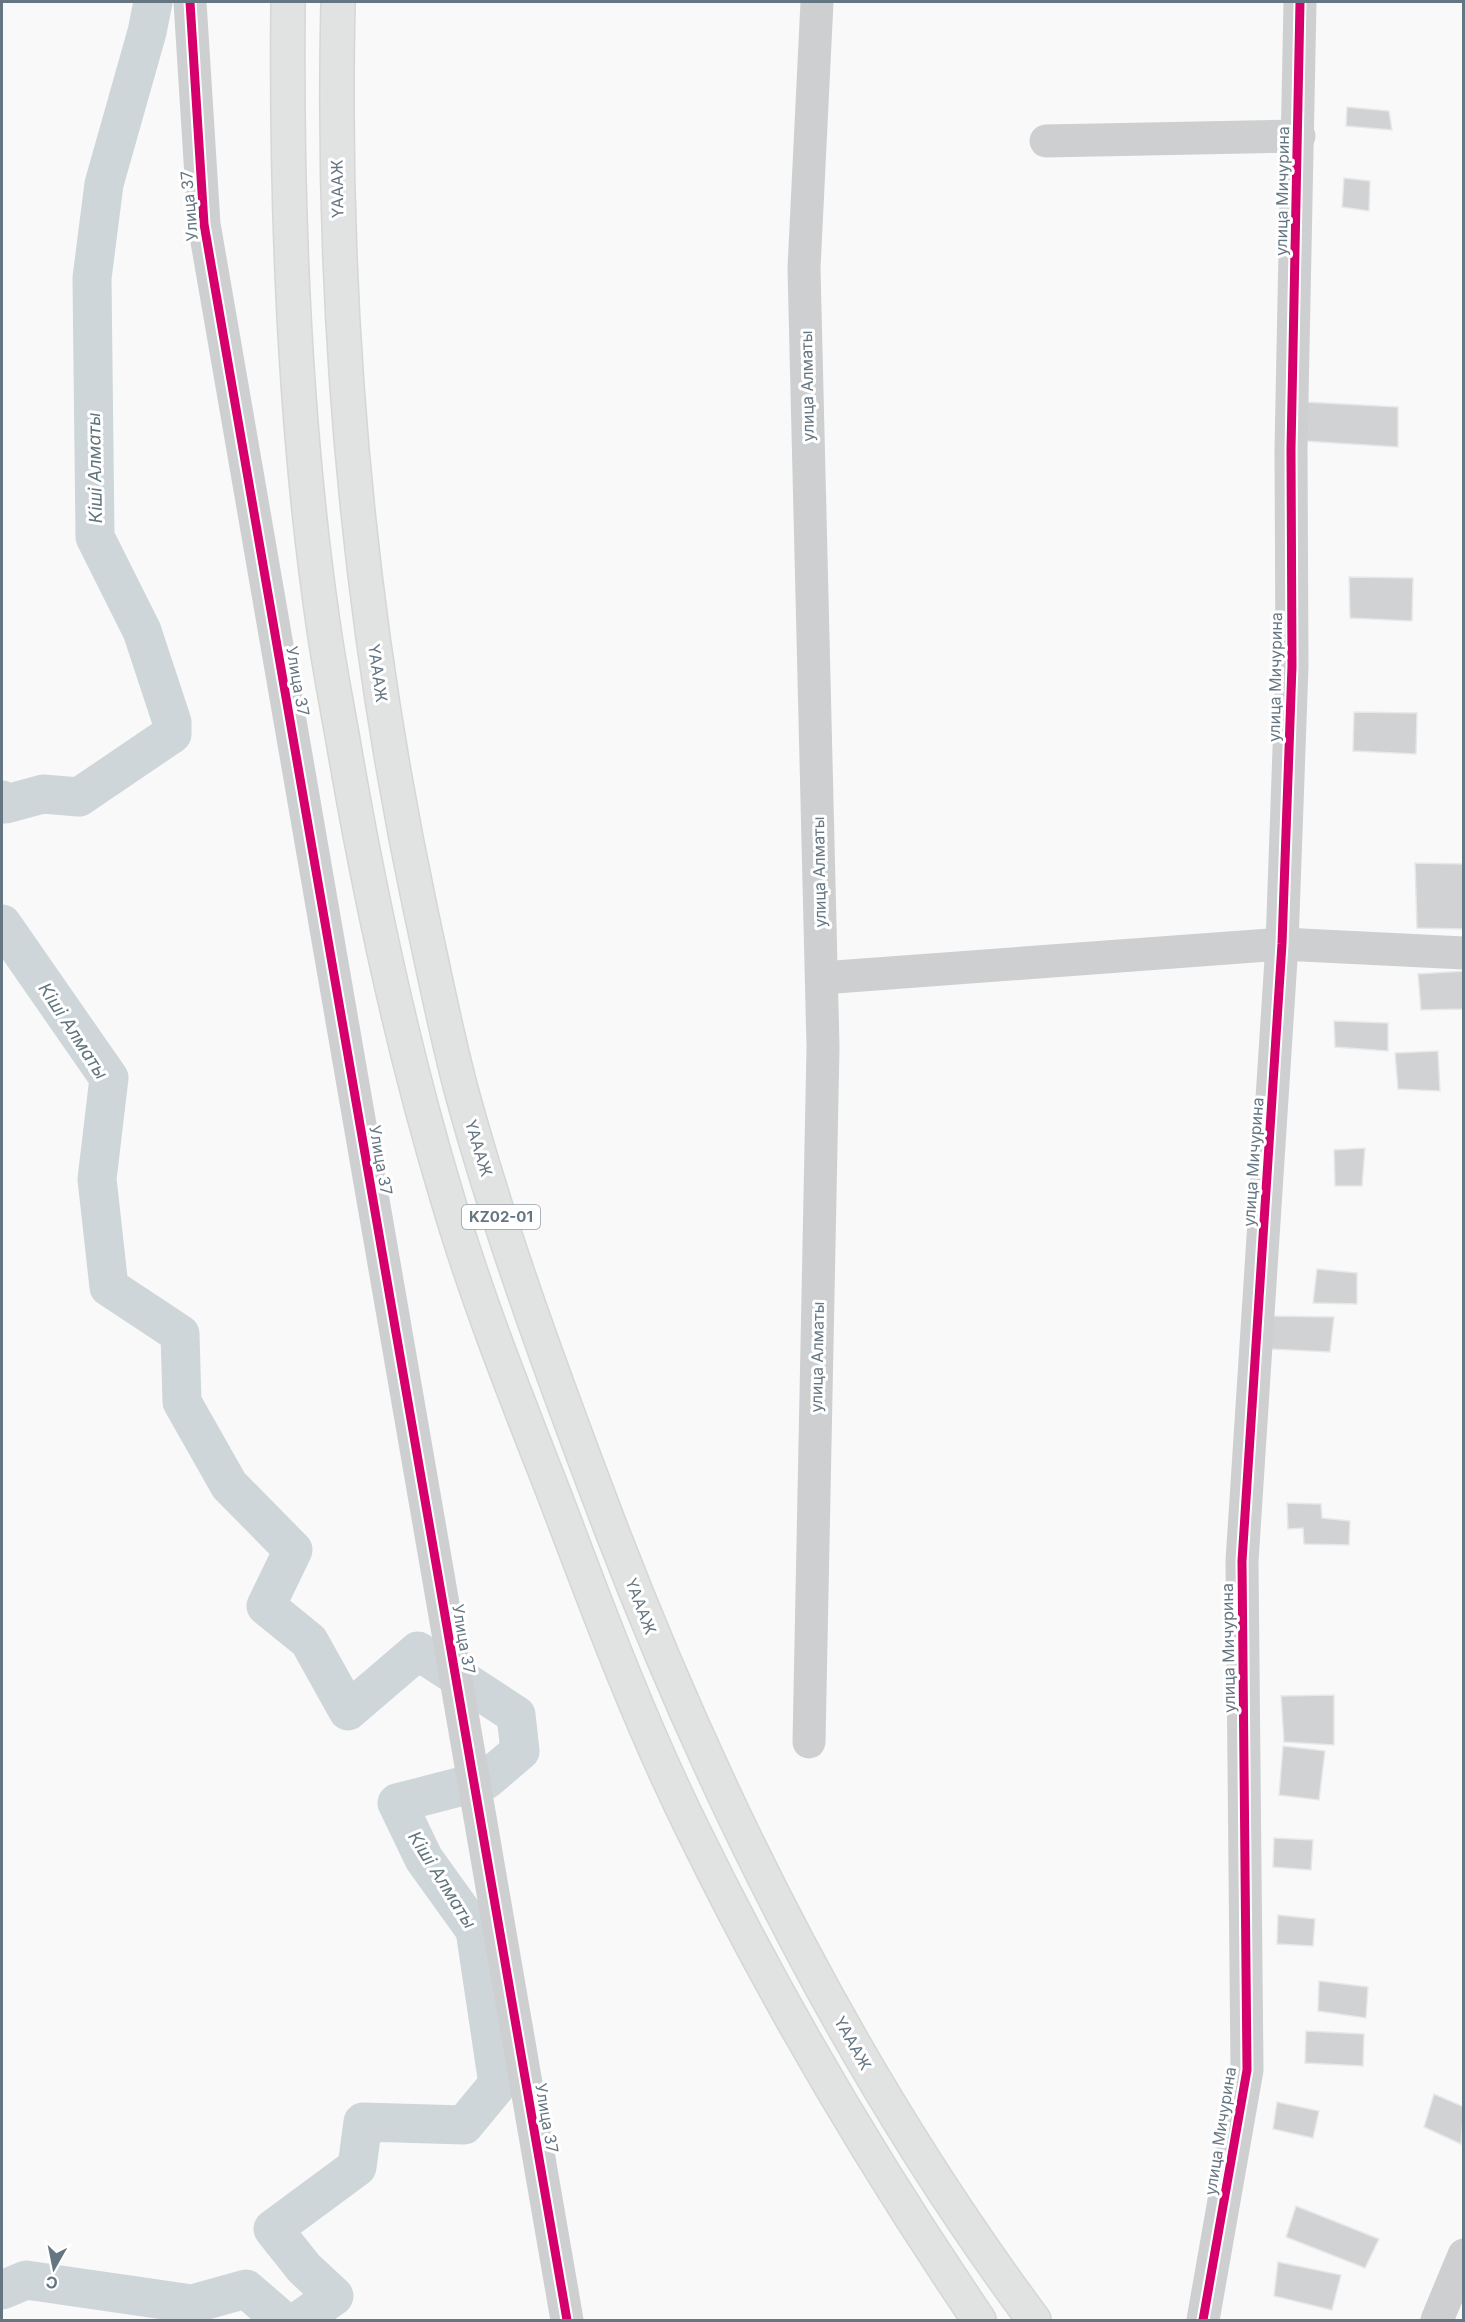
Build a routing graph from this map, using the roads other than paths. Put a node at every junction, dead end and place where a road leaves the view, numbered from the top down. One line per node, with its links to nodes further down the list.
1 (190, 2): 13 (street, Улица 37)
2 (288, 2): 14 (highway, KZ02-01)
3 (338, 2): 15 (highway, ҮАААЖ / KZ02-01)
4 (817, 2): 10 (street, улица Алматы)
5 (1300, 2): 6 (street, улица Мичурина)
6 (1299, 136): 7 (street); 8 (street, улица Мичурина)
7 (1046, 141)
8 (1282, 944): 9 (street); 10 (street); 16 (street, улица Мичурина)
9 (1464, 953)
10 (822, 978): 11 (street, улица Алматы)
11 (810, 1742)
12 (1464, 2255): 17 (street)
13 (567, 2320)
14 (979, 2320)
15 (1034, 2320)
16 (1203, 2320)
17 (1437, 2320)

